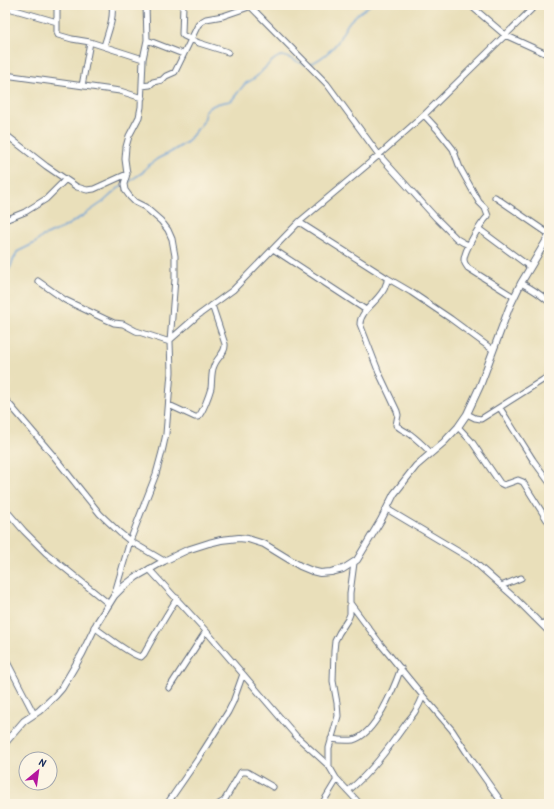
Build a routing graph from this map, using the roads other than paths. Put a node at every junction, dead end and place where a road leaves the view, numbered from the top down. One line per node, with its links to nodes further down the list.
1 (112, 5): 14 (street)
2 (146, 5): 11 (street)
3 (183, 5): 12 (street)
4 (250, 5): 12 (street); 25 (street)
5 (470, 5): 10 (street)
6 (536, 5): 10 (street)
7 (58, 6): 9 (street)
8 (5, 7): 9 (street)
9 (57, 22): 13 (street)
10 (505, 35): 17 (street); 23 (street)
11 (147, 40): 16 (street); 18 (street)
12 (191, 40): 15 (street); 16 (street)
13 (90, 42): 14 (street); 20 (street)
14 (104, 46): 18 (street)
15 (228, 52)
16 (183, 54): 21 (street)
17 (549, 55)
18 (143, 59): 21 (street)
19 (5, 75): 20 (street)
20 (82, 86): 22 (street)
21 (142, 86): 22 (street)
22 (142, 98): 26 (street)
23 (424, 115): 25 (street); 31 (street)
24 (5, 134): 27 (street)
25 (379, 155): 30 (street); 33 (street)
26 (127, 174): 27 (street); 43 (street)
27 (66, 180): 29 (street)
28 (495, 197): 32 (street)
29 (5, 220)
30 (298, 222): 34 (street); 36 (street)
31 (480, 229): 33 (street); 35 (street)
32 (549, 235): 35 (street)
33 (469, 245): 39 (street)
34 (273, 249): 41 (street); 42 (street)
35 (530, 267): 38 (street)
36 (387, 278): 42 (street); 44 (street)
37 (38, 281): 43 (street)
38 (521, 283): 39 (street); 40 (street)
39 (514, 297): 44 (street)
40 (549, 302)
41 (212, 305): 43 (street); 47 (street)
42 (366, 310): 51 (street)
43 (171, 341): 47 (street)
44 (493, 350): 49 (street)
45 (549, 376): 48 (street)
46 (5, 399): 56 (street)
47 (169, 405): 56 (street)
48 (500, 408): 49 (street); 52 (street)
49 (467, 414): 50 (street)
50 (458, 426): 51 (street); 55 (street)
51 (430, 452): 54 (street)
52 (549, 482)
53 (5, 508): 65 (street)
54 (387, 509): 58 (street); 61 (street)
55 (547, 520)
56 (130, 541): 57 (street); 62 (street)
57 (164, 560): 58 (street); 59 (street)
58 (354, 563): 64 (street)
59 (150, 569): 62 (street); 63 (street)
60 (521, 578): 61 (street)
61 (501, 586): 67 (street)
62 (114, 596): 65 (street)
63 (177, 598): 68 (street); 69 (street)
64 (350, 603): 72 (street); 78 (street)
65 (109, 604): 68 (street)
66 (549, 618): 67 (street)
67 (542, 625): 70 (street)
68 (94, 628): 76 (street)
69 (206, 631): 73 (street); 74 (street)
70 (549, 632)
71 (5, 658): 76 (street)
72 (400, 668): 75 (street); 78 (street)
73 (243, 674): 79 (street); 83 (street)
74 (169, 688)
75 (423, 696): 82 (street); 84 (street)
76 (34, 714): 77 (street)
77 (6, 739)
78 (331, 739): 79 (street)
79 (329, 766): 80 (street)
80 (336, 778): 82 (street); 87 (street)
81 (273, 787): 86 (street)
82 (348, 792): 88 (street)
83 (168, 802): 85 (street)
84 (501, 802): 89 (street)
85 (176, 804)
86 (219, 804)
87 (322, 804)
88 (360, 804)
89 (508, 804)

